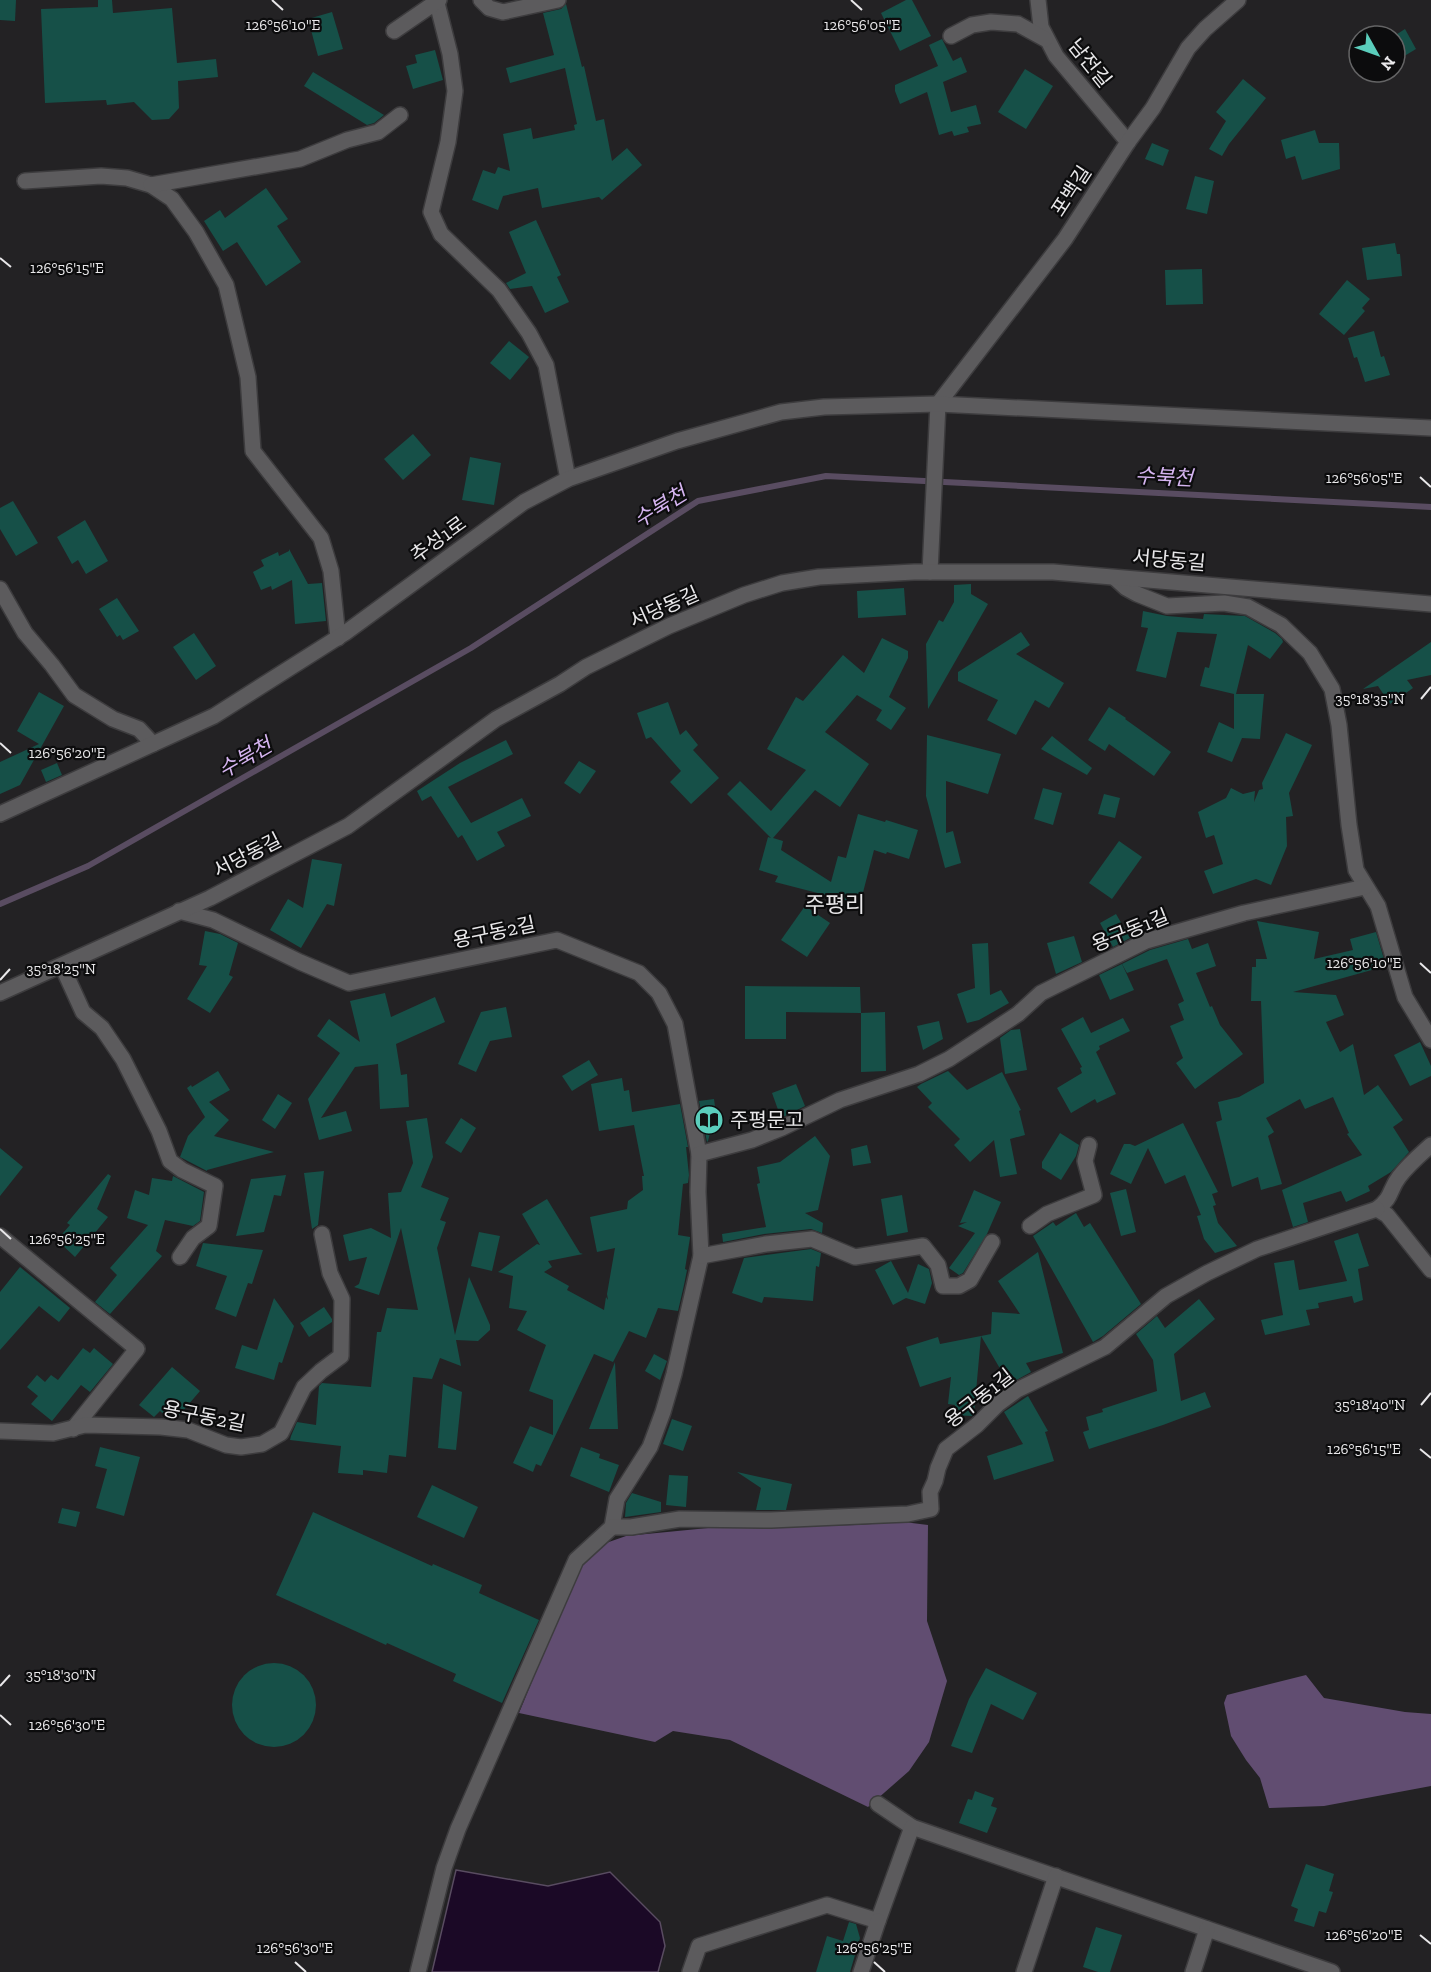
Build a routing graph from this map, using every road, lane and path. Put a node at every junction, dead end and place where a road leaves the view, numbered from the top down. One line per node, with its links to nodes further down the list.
1 (481, 0): 2 (street)
2 (558, 0)
3 (1038, 0): 8 (street, 남전길)
4 (1238, 0): 10 (street, 포백길)
5 (438, 1): 6 (street); 15 (street)
6 (394, 31)
7 (951, 36): 8 (street)
8 (1045, 39): 10 (street, 남전길)
9 (400, 115): 12 (street)
10 (1128, 142): 13 (street, 포백길)
11 (25, 181): 12 (street)
12 (151, 185): 20 (street)
13 (938, 412): 14 (street); 15 (street, 추성1로); 16 (street)
14 (1431, 429)
15 (568, 479): 20 (street, 추성1로)
16 (930, 572): 17 (street, 서당동길); 24 (street, 서당동길)
17 (1115, 578): 19 (street, 서당동길); 23 (street)
18 (0, 589): 21 (street)
19 (1431, 604)
20 (338, 638): 21 (street, 추성1로)
21 (153, 744): 22 (street, 추성1로)
22 (0, 814)
23 (1365, 887): 27 (street); 30 (street, 용구동1길)
24 (179, 911): 25 (street, 서당동길); 30 (street, 용구동2길)
25 (63, 966): 26 (street, 서당동길); 37 (street)
26 (0, 993)
27 (1431, 1040)
28 (1089, 1145): 32 (street)
29 (1431, 1145): 31 (street)
30 (699, 1154): 36 (street, 용구동2길)
31 (1377, 1209): 38 (street); 41 (street, 용구동1길)
32 (1030, 1226)
33 (322, 1234): 39 (street, 용구동2길)
34 (0, 1236): 39 (street)
35 (992, 1242): 36 (street)
36 (701, 1256): 41 (street, 용구동2길)
37 (180, 1257)
38 (1431, 1270)
39 (73, 1429): 40 (street, 용구동2길)
40 (0, 1431)
41 (612, 1527): 47 (street)
42 (878, 1804): 43 (street)
43 (912, 1827): 44 (street); 45 (street)
44 (1056, 1876): 46 (street); 50 (street)
45 (878, 1921): 48 (street); 49 (street)
46 (1207, 1929): 51 (street); 52 (street)
47 (418, 1972)
48 (690, 1972)
49 (861, 1972)
50 (1024, 1972)
51 (1193, 1972)
52 (1332, 1972)

